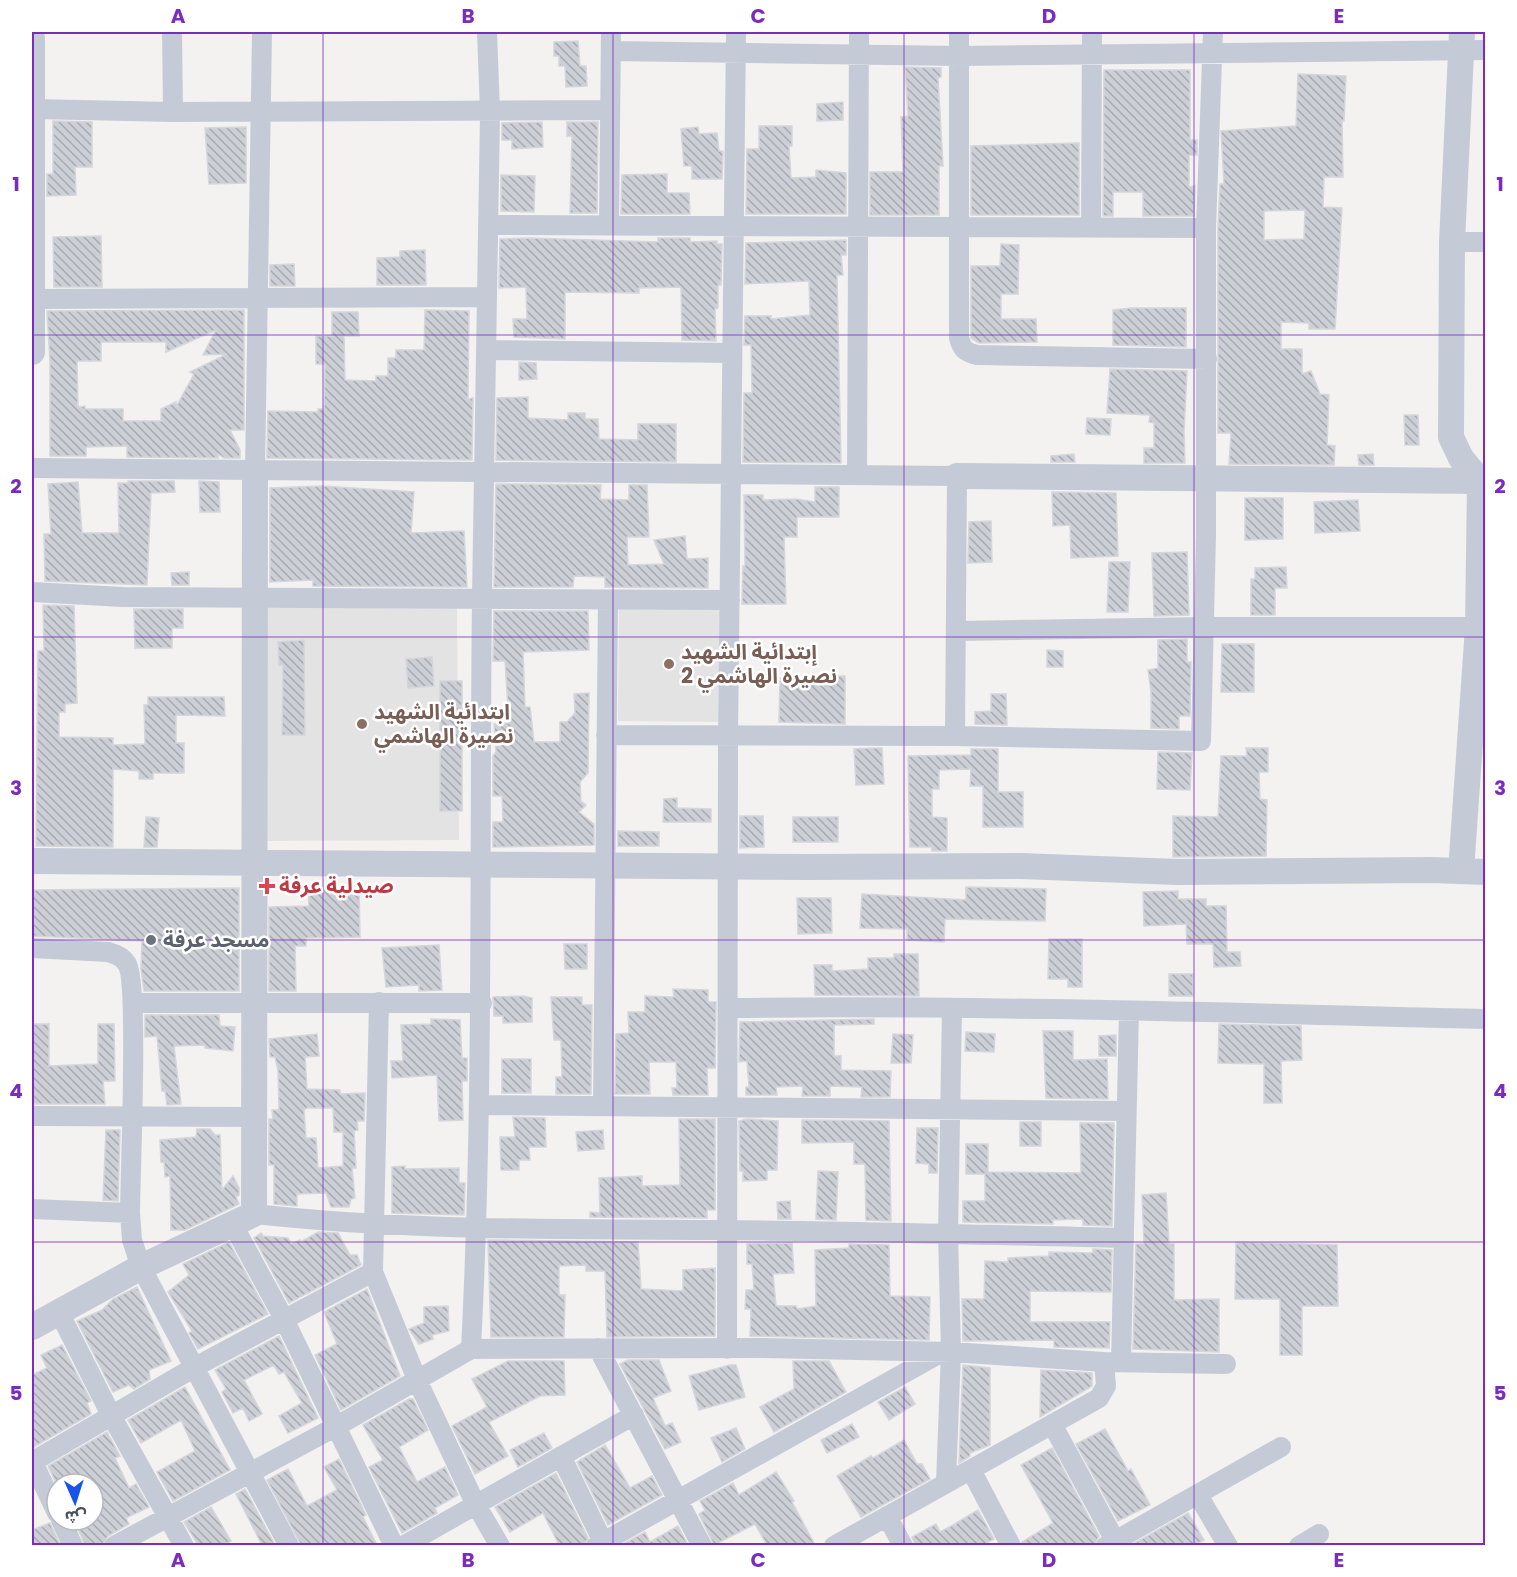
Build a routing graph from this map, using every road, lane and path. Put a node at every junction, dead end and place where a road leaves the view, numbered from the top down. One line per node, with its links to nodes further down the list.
1 (172, 32): 20 (street)
2 (262, 32): 21 (street)
3 (487, 32): 19 (street)
4 (736, 32): 14 (street)
5 (859, 32): 12 (street)
6 (959, 32): 16 (street)
7 (1092, 32): 15 (street)
8 (1213, 32): 13 (street)
9 (32, 38): 17 (street)
10 (611, 41): 14 (street); 18 (street)
11 (1469, 44): 13 (street); 30 (street)
12 (860, 53): 14 (street); 16 (street); 28 (street)
13 (1213, 53): 15 (street); 29 (street)
14 (736, 55): 25 (street)
15 (1092, 55): 16 (street); 27 (street)
16 (960, 56): 26 (street)
17 (33, 109): 20 (street); 22 (street)
18 (610, 110): 19 (street); 23 (street)
19 (490, 111): 21 (street); 24 (street)
20 (173, 112): 21 (street)
21 (260, 112): 34 (street)
22 (32, 198): 33 (street)
23 (609, 224): 24 (street); 25 (street)
24 (489, 225): 32 (street)
25 (733, 226): 28 (street); 37 (street)
26 (959, 226): 27 (street); 28 (street); 38 (street)
27 (1091, 227): 29 (street)
28 (858, 228): 43 (street)
29 (1206, 228): 38 (street)
30 (1452, 242): 31 (street); 46 (street)
31 (1485, 242)
32 (487, 297): 34 (street); 35 (street)
33 (32, 299): 34 (street); 36 (street)
34 (258, 299): 40 (street)
35 (486, 350): 37 (street); 41 (street)
36 (32, 351)
37 (732, 353): 42 (street)
38 (1207, 359): 45 (street)
39 (32, 468): 40 (street)
40 (255, 471): 41 (street); 48 (street)
41 (484, 471): 42 (street); 49 (street)
42 (730, 474): 43 (street); 51 (street)
43 (857, 475): 44 (street)
44 (957, 476): 45 (street); 54 (street)
45 (1206, 477): 46 (street); 52 (street)
46 (1483, 481): 53 (street)
47 (32, 592): 48 (street)
48 (254, 598): 49 (street); 60 (street)
49 (482, 598): 50 (street); 61 (street)
50 (608, 600): 51 (street); 56 (street)
51 (730, 600): 57 (street)
52 (1204, 627): 53 (street); 54 (street); 58 (street)
53 (1478, 627): 55 (street)
54 (957, 631): 58 (street)
55 (1480, 675): 64 (street)
56 (606, 735): 57 (street); 62 (street)
57 (728, 735): 58 (street); 63 (street)
58 (955, 736)
59 (32, 861): 60 (street)
60 (255, 865): 61 (street); 66 (street)
61 (482, 865): 62 (street); 69 (street)
62 (606, 866): 63 (street); 75 (street)
63 (729, 866): 64 (street); 70 (street)
64 (1473, 871)
65 (32, 948): 68 (street)
66 (254, 1002): 67 (street); 68 (street); 81 (street)
67 (379, 1002): 69 (street); 85 (street)
68 (133, 1003): 80 (street)
69 (482, 1003): 74 (street)
70 (729, 1008): 71 (street); 76 (street)
71 (952, 1009): 72 (street); 77 (street)
72 (1129, 1011): 73 (street); 78 (street)
73 (1485, 1019)
74 (480, 1106): 75 (street); 86 (street)
75 (603, 1107): 76 (street)
76 (729, 1108): 77 (street); 87 (street)
77 (952, 1110): 78 (street); 88 (street)
78 (1125, 1111): 89 (street)
79 (32, 1116): 80 (street)
80 (131, 1117): 81 (street); 83 (street)
81 (253, 1117): 84 (street)
82 (32, 1209): 83 (street)
83 (130, 1214): 90 (street)
84 (243, 1218): 85 (street); 90 (street); 93 (street)
85 (376, 1225): 86 (street); 91 (street)
86 (477, 1228): 87 (street); 96 (street)
87 (725, 1230): 88 (street); 97 (street)
88 (948, 1234): 89 (street); 98 (street)
89 (1124, 1238): 99 (street)
90 (141, 1267): 92 (street); 101 (street)
91 (373, 1272): 93 (street); 102 (street)
92 (59, 1312): 94 (street); 103 (street)
93 (284, 1319): 101 (street); 106 (street)
94 (32, 1327)
95 (598, 1347): 96 (street); 97 (street); 104 (street)
96 (471, 1349): 102 (street)
97 (727, 1349): 98 (street)
98 (947, 1352): 99 (street); 112 (street); 115 (street)
99 (1112, 1362): 100 (street); 105 (street)
100 (1226, 1364)
101 (195, 1367): 103 (street); 111 (street)
102 (418, 1382): 106 (street); 116 (street)
103 (111, 1415): 109 (street); 117 (street)
104 (634, 1415): 108 (street); 115 (street)
105 (1052, 1424): 110 (street); 121 (street)
106 (337, 1426): 111 (street); 125 (street)
107 (1281, 1447): 114 (street)
108 (561, 1456): 116 (street); 120 (street)
109 (32, 1461): 113 (street)
110 (971, 1470): 112 (street); 131 (street)
111 (250, 1472): 117 (street); 124 (street)
112 (946, 1483): 118 (street)
113 (45, 1488)
114 (1198, 1495): 121 (street); 132 (street)
115 (678, 1499): 120 (street); 128 (street)
116 (475, 1503): 126 (street); 127 (street)
117 (168, 1515): 122 (street); 123 (street)
118 (887, 1516): 129 (street); 130 (street)
119 (1319, 1534): 133 (street)
120 (601, 1544)
121 (1113, 1544)
122 (114, 1545)
123 (184, 1545)
124 (290, 1545)
125 (394, 1545)
126 (403, 1545)
127 (500, 1545)
128 (702, 1545)
129 (834, 1545)
130 (903, 1545)
131 (1011, 1545)
132 (1228, 1545)
133 (1299, 1545)

